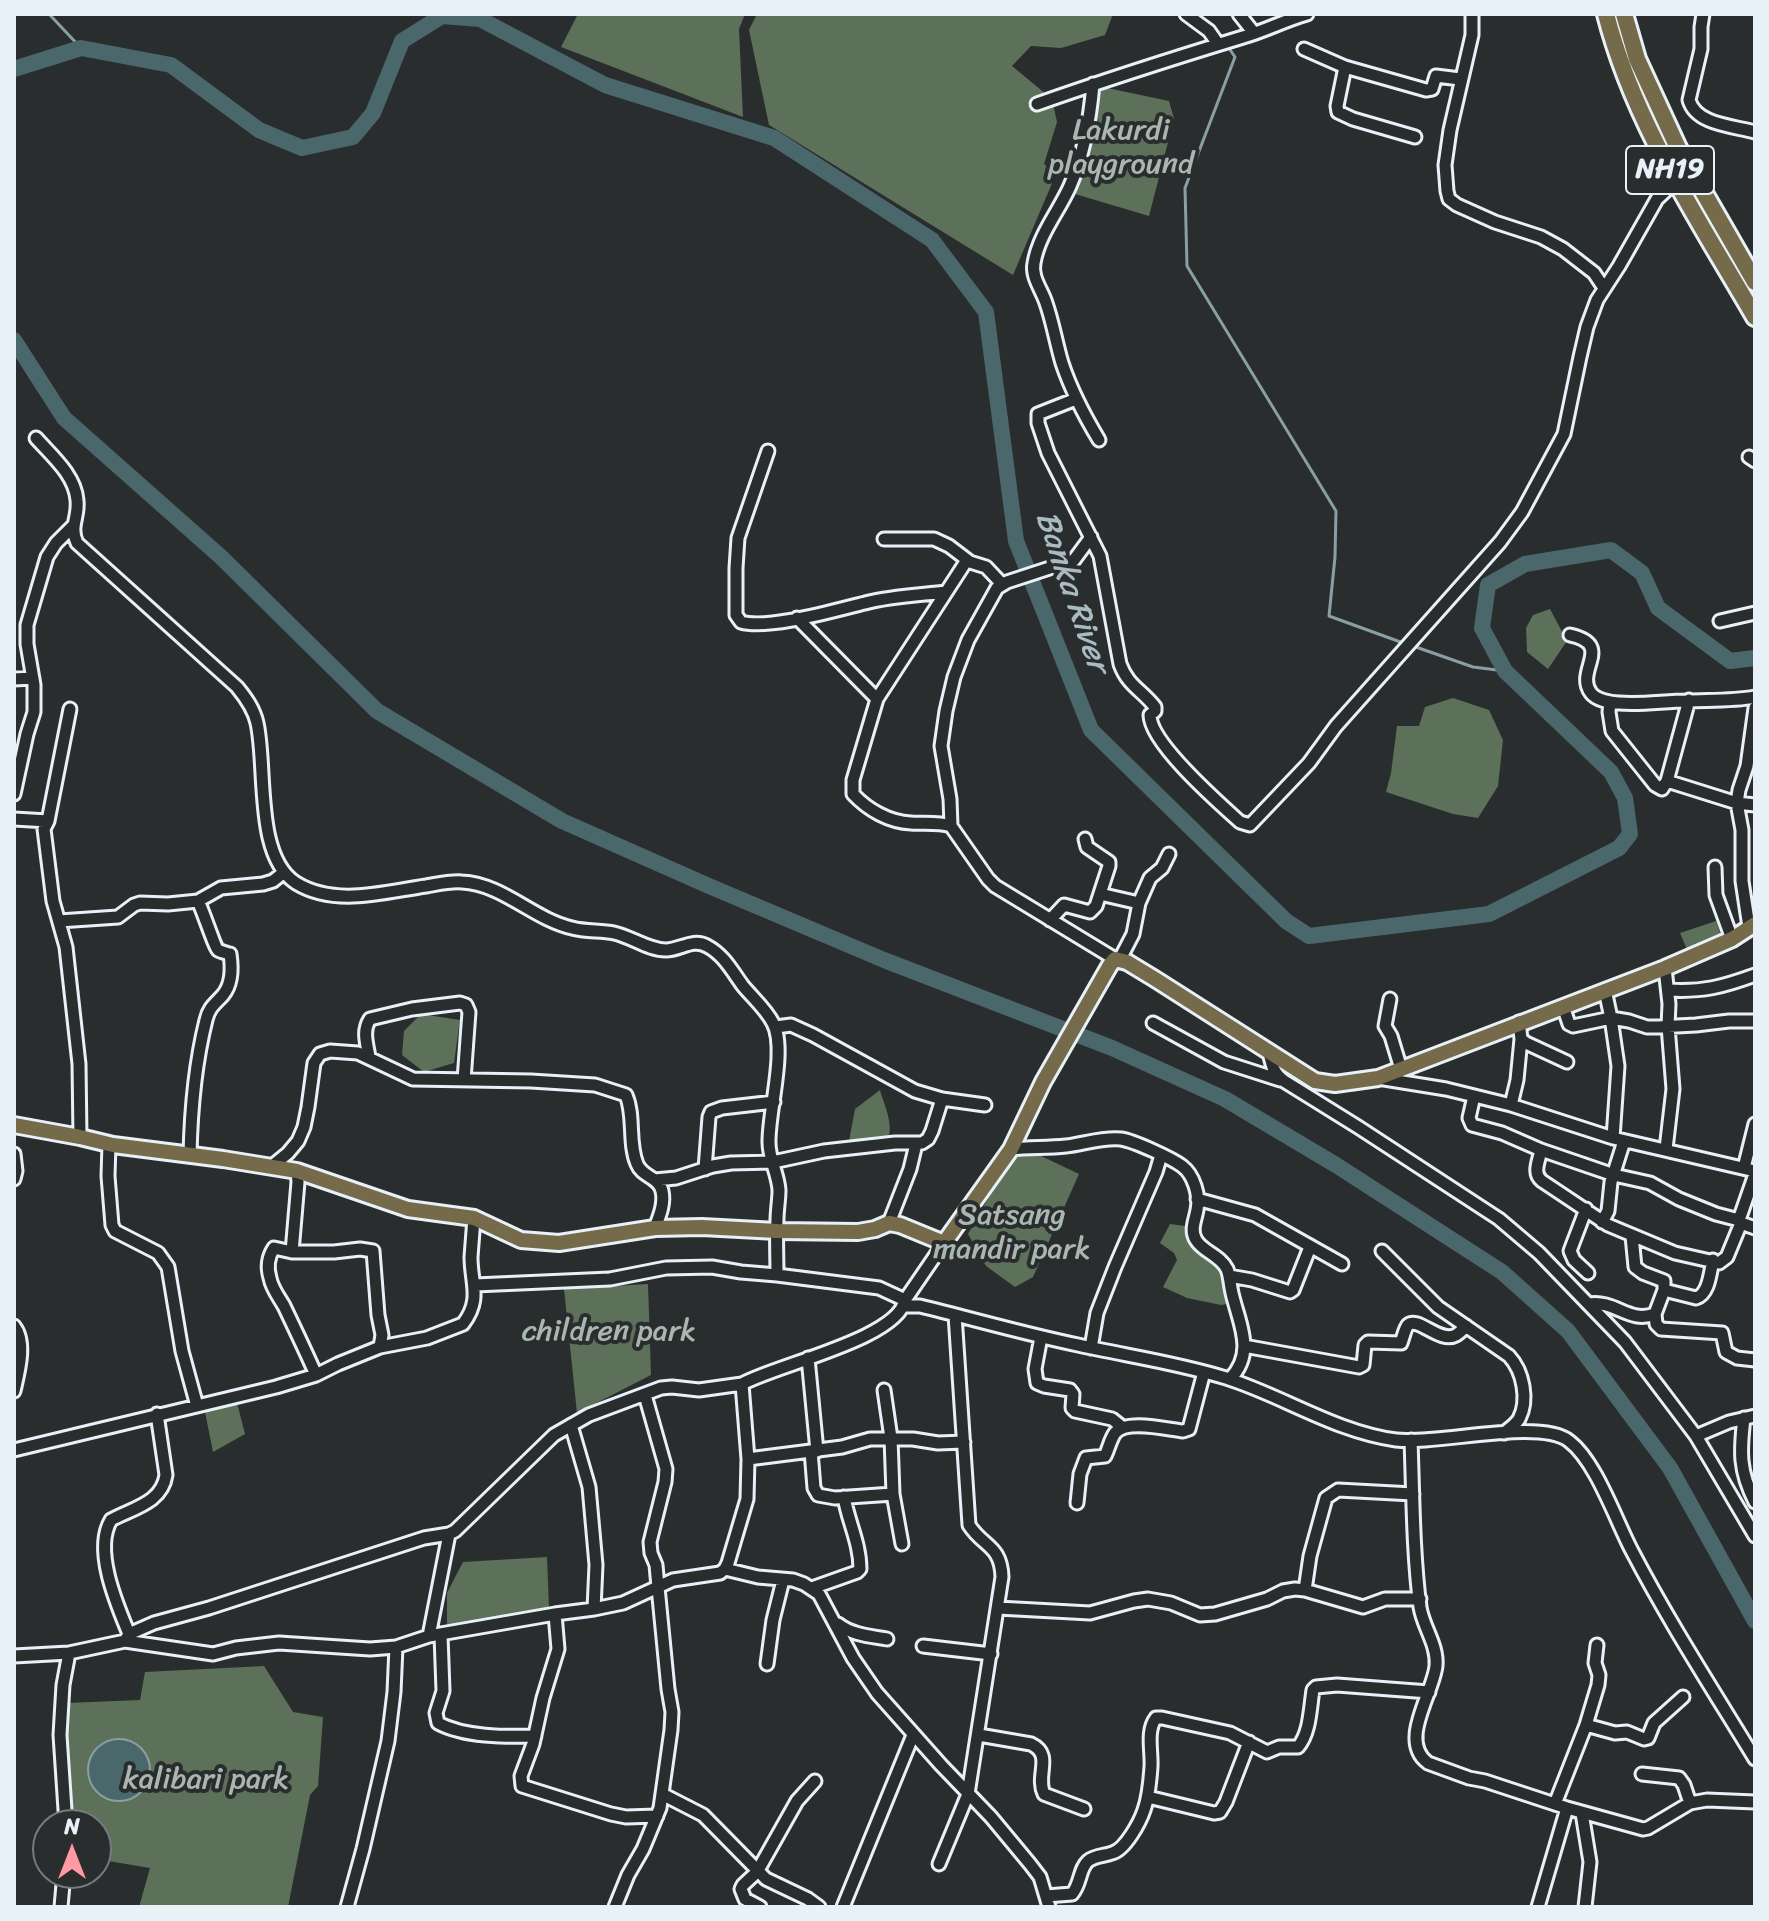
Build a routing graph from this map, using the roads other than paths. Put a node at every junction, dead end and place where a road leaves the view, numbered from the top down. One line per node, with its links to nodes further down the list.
1 (1186, 14): 9 (street)
2 (1239, 14): 8 (street)
3 (1307, 14): 8 (street)
4 (1472, 14): 12 (street)
5 (1606, 14): 17 (highway, NH19)
6 (1624, 14): 18 (highway, NH19)
7 (1703, 14): 15 (street)
8 (1254, 33): 9 (street)
9 (1220, 43): 13 (street)
10 (1304, 49): 11 (street)
11 (1345, 67): 12 (street); 16 (street)
12 (1460, 79): 19 (street)
13 (1093, 84): 14 (street); 21 (street)
14 (1037, 104)
15 (1755, 132)
16 (1415, 137)
17 (1676, 181): 19 (street); 20 (highway, NH19)
18 (1755, 282)
19 (1604, 288): 26 (street)
20 (1755, 317)
21 (1076, 399): 23 (street); 26 (street)
22 (36, 438): 25 (street)
23 (1099, 440)
24 (768, 451): 32 (street)
25 (73, 526): 35 (street); 53 (street)
26 (1091, 537): 29 (street)
27 (884, 539): 28 (street)
28 (967, 560): 29 (street); 30 (street)
29 (1002, 581): 49 (street)
30 (946, 592): 32 (street); 38 (street)
31 (1755, 613): 33 (street)
32 (797, 618): 38 (street)
33 (1720, 621)
34 (1570, 635): 40 (street)
35 (33, 678): 36 (street); 44 (street)
36 (14, 679)
37 (1755, 697): 39 (street)
38 (877, 699): 49 (street)
39 (1689, 700): 40 (street); 43 (street)
40 (1610, 702): 43 (street)
41 (70, 709): 48 (street)
42 (1755, 709): 45 (street)
43 (1667, 781): 45 (street)
44 (14, 794)
45 (1737, 803): 46 (street); 59 (street)
46 (1755, 805)
47 (14, 819): 48 (street)
48 (48, 821): 58 (street)
49 (945, 825): 57 (street)
50 (1085, 839): 54 (street)
51 (1169, 854): 56 (street)
52 (1715, 867): 60 (street)
53 (283, 873): 55 (street); 73 (street)
54 (1100, 894): 56 (street); 57 (street)
55 (198, 901): 58 (street); 97 (street)
56 (1139, 903): 61 (street)
57 (1050, 920): 61 (street)
58 (59, 921): 89 (street)
59 (1752, 926): 60 (main road)
60 (1732, 939): 62 (main road)
61 (1118, 959): 75 (main road); 93 (main road)
62 (1665, 968): 64 (main road); 65 (street)
63 (1755, 975): 65 (street)
64 (1605, 990): 67 (main road); 68 (street)
65 (1668, 990): 72 (street)
66 (1390, 999): 78 (street)
67 (1563, 1006): 68 (street); 70 (main road)
68 (1611, 1018): 72 (street); 90 (street)
69 (1755, 1021): 72 (street)
70 (1519, 1022): 74 (street); 78 (main road)
71 (1153, 1023): 81 (street)
72 (1668, 1026): 94 (street)
73 (776, 1027): 83 (street); 84 (street)
74 (1521, 1039): 77 (street); 86 (street)
75 (1269, 1052): 79 (main road); 81 (street)
76 (369, 1057): 80 (street); 80 (street); 100 (street)
77 (1567, 1062)
78 (1401, 1069): 79 (main road)
79 (1378, 1078): 82 (street)
80 (464, 1080): 106 (street)
81 (1284, 1081): 129 (street)
82 (1474, 1096): 86 (street); 95 (street)
83 (942, 1099): 85 (street); 92 (street)
84 (774, 1102): 99 (street); 102 (street)
85 (985, 1105)
86 (1511, 1105): 90 (street)
87 (1755, 1124): 101 (street)
88 (14, 1125): 89 (main road)
89 (80, 1137): 91 (main road)
90 (1618, 1139): 94 (street); 104 (street)
91 (109, 1144): 97 (main road); 147 (street)
92 (916, 1144): 99 (street); 112 (street)
93 (1011, 1149): 98 (street); 117 (main road)
94 (1666, 1149): 101 (street)
95 (1541, 1150): 104 (street); 108 (street)
96 (14, 1154): 105 (street)
97 (190, 1155): 100 (main road)
98 (1161, 1155): 107 (street); 137 (street)
99 (773, 1162): 102 (street); 115 (street)
100 (271, 1167): 103 (main road)
101 (1750, 1168): 111 (street)
102 (705, 1169): 106 (street)
103 (297, 1171): 109 (main road); 120 (street)
104 (1614, 1175): 110 (street); 111 (street)
105 (14, 1179)
106 (655, 1180): 113 (street)
107 (1197, 1199): 118 (street); 125 (street)
108 (1586, 1209): 110 (street); 123 (street)
109 (474, 1218): 113 (main road); 126 (street)
110 (1602, 1222): 116 (street)
111 (1740, 1222): 114 (street); 121 (street)
112 (889, 1223): 115 (main road); 117 (main road)
113 (655, 1228): 115 (main road)
114 (1755, 1228)
115 (777, 1231): 124 (street)
116 (1632, 1236): 121 (street); 127 (street)
117 (944, 1243): 128 (street)
118 (1310, 1247): 122 (street); 125 (street)
119 (1382, 1251): 133 (street)
120 (292, 1252): 136 (street); 141 (street)
121 (1713, 1260): 127 (street)
122 (1342, 1264)
123 (1588, 1273)
124 (777, 1275): 126 (street); 128 (street)
125 (1229, 1276): 135 (street)
126 (475, 1285): 136 (street)
127 (1664, 1290): 130 (street)
128 (905, 1303): 131 (street); 138 (street)
129 (1589, 1304): 130 (street); 153 (street)
130 (1655, 1314): 139 (street)
131 (955, 1315): 134 (street); 156 (street)
132 (14, 1326): 145 (street)
133 (1466, 1326): 135 (street); 152 (street)
134 (1041, 1337): 137 (street); 151 (street)
135 (1244, 1346): 142 (street)
136 (380, 1347): 141 (street)
137 (1091, 1348): 140 (street)
138 (808, 1358): 143 (street); 158 (street)
139 (1755, 1360)
140 (1204, 1372): 142 (street); 151 (street)
141 (316, 1375): 147 (street)
142 (1230, 1379): 155 (street)
143 (742, 1384): 146 (street); 159 (street)
144 (884, 1390): 154 (street)
145 (14, 1391)
146 (645, 1395): 150 (street); 170 (street)
147 (197, 1406): 148 (street)
148 (157, 1414): 157 (street); 179 (street)
149 (1749, 1417): 153 (street); 163 (street)
150 (571, 1425): 165 (street); 175 (street)
151 (1122, 1427): 164 (street)
152 (1504, 1433): 155 (street); 195 (street)
153 (1696, 1436): 166 (street)
154 (891, 1438): 156 (street); 158 (street); 160 (street)
155 (1411, 1440): 161 (street)
156 (964, 1442): 174 (street)
157 (14, 1450)
158 (814, 1451): 159 (street); 162 (street)
159 (748, 1459): 168 (street)
160 (893, 1494): 162 (street); 167 (street)
161 (1413, 1494): 172 (street); 173 (street)
162 (844, 1497): 171 (street)
163 (1755, 1502)
164 (1077, 1503)
165 (449, 1534): 178 (street); 179 (street)
166 (1755, 1536)
167 (902, 1544)
168 (725, 1569): 169 (street); 170 (street)
169 (783, 1580): 171 (street); 187 (street)
170 (658, 1587): 175 (street); 198 (street)
171 (812, 1588): 177 (street)
172 (1305, 1590): 173 (street); 174 (street)
173 (1420, 1599): 188 (street)
174 (998, 1608): 185 (street)
175 (594, 1609): 176 (street)
176 (555, 1614): 178 (street); 193 (street)
177 (835, 1621): 180 (street); 191 (street)
178 (435, 1635): 183 (street); 193 (street)
179 (127, 1638): 183 (street); 184 (street)
180 (887, 1639)
181 (1597, 1645): 190 (street)
182 (923, 1646): 185 (street)
183 (396, 1647): 212 (street)
184 (69, 1653): 186 (street); 205 (street)
185 (991, 1654): 192 (street)
186 (14, 1656)
187 (767, 1664)
188 (1429, 1692): 194 (street); 203 (street)
189 (1683, 1697): 190 (street)
190 (1586, 1725): 203 (street)
191 (913, 1735): 199 (street); 216 (street)
192 (979, 1735): 199 (street); 206 (street)
193 (535, 1736): 208 (street)
194 (1249, 1742): 200 (street); 200 (street)
195 (1755, 1759)
196 (1642, 1774): 202 (street)
197 (815, 1781): 210 (street)
198 (662, 1794): 208 (street); 210 (street)
199 (968, 1794): 209 (street); 211 (street)
200 (1148, 1797): 211 (street)
201 (1755, 1802): 202 (street)
202 (1690, 1803): 207 (street)
203 (1555, 1804): 204 (street)
204 (1567, 1808): 207 (street); 217 (street)
205 (65, 1809)
206 (1084, 1809)
207 (1582, 1813): 218 (street)
208 (657, 1816): 213 (street)
209 (939, 1864)
210 (757, 1872): 214 (street); 215 (street)
211 (1048, 1902)
212 (347, 1907)
213 (615, 1907)
214 (760, 1907)
215 (819, 1907)
216 (843, 1907)
217 (1538, 1907)
218 (1585, 1907)

